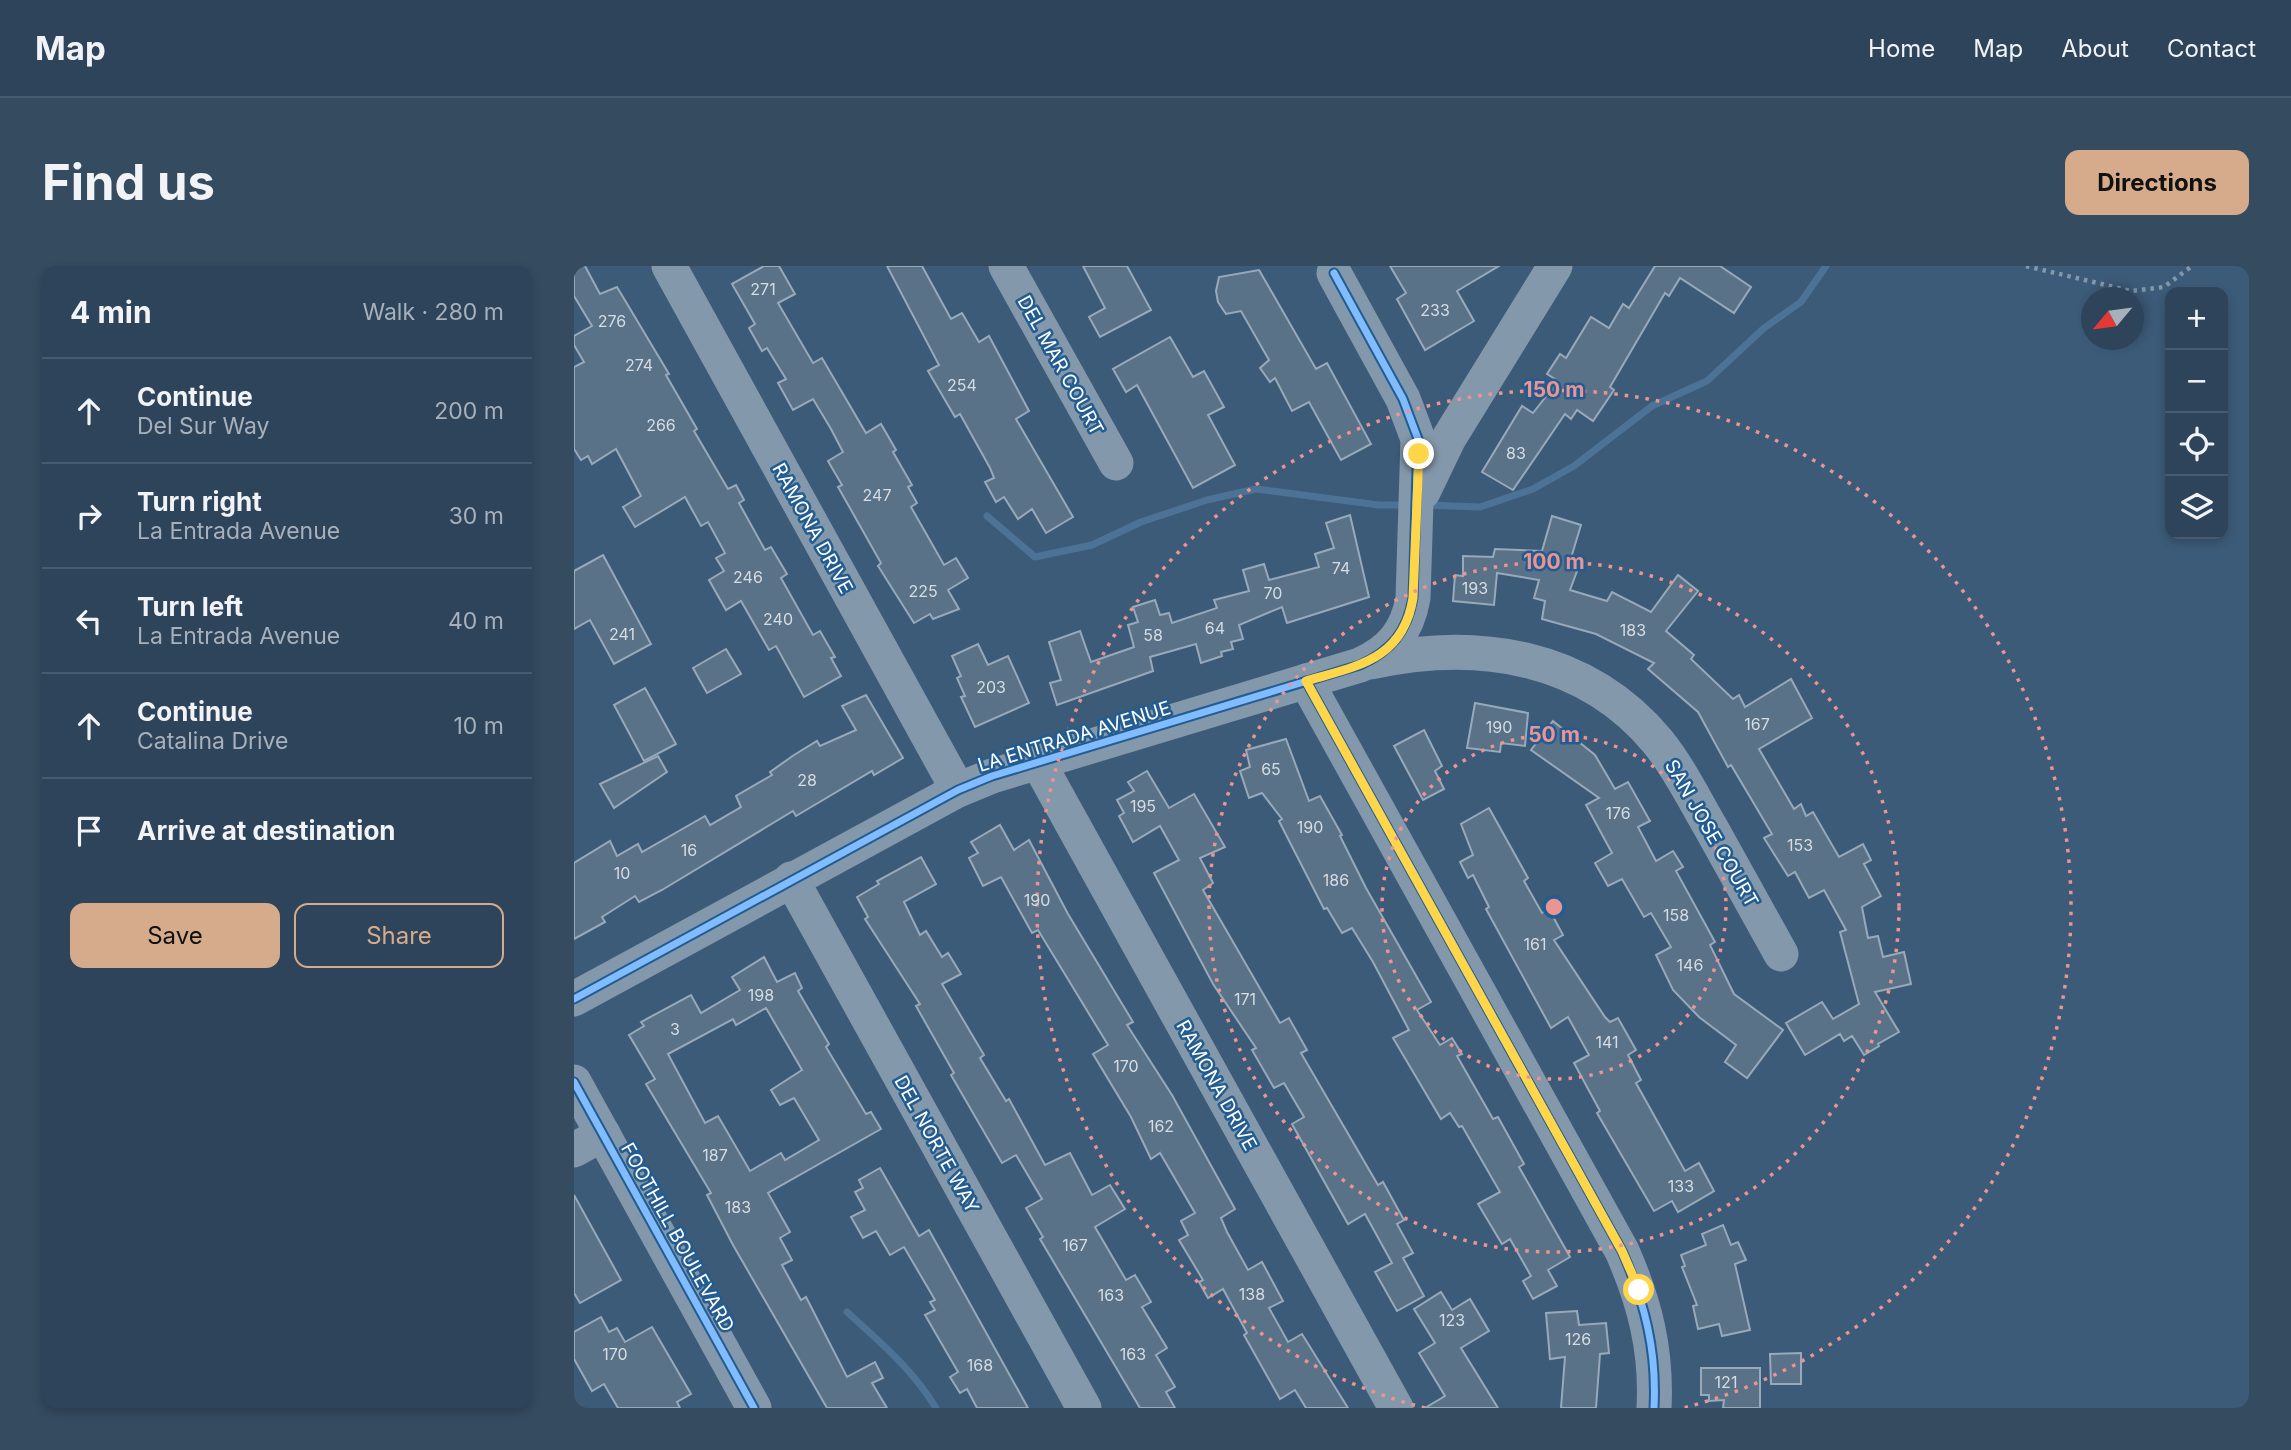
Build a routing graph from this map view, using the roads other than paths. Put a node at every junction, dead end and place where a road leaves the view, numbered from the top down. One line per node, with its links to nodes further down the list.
1 (669, 266): 10 (street, RAMONA DRIVE)
2 (1006, 266): 5 (street, DEL MAR COURT)
3 (1555, 266): 6 (street, LA ENTRADA AVENUE)
4 (1334, 273): 6 (street)
5 (1116, 463)
6 (1418, 503): 7 (street, LA ENTRADA AVENUE)
7 (1360, 665): 8 (street, LA ENTRADA AVENUE); 12 (street, SAN JOSE COURT)
8 (1306, 681): 9 (street, LA ENTRADA AVENUE); 19 (street)
9 (1038, 762): 10 (street, LA ENTRADA AVENUE); 18 (street, RAMONA DRIVE)
10 (958, 790): 11 (street, LA ENTRADA AVENUE)
11 (791, 879): 13 (street, LA ENTRADA AVENUE); 17 (street, DEL NORTE WAY)
12 (1781, 954)
13 (574, 999)
14 (574, 1082): 15 (street, FOOTHILL BOULEVARD)
15 (588, 1142): 16 (street, FOOTHILL BOULEVARD)
16 (754, 1408)
17 (1084, 1408)
18 (1396, 1408)
19 (1654, 1408)

